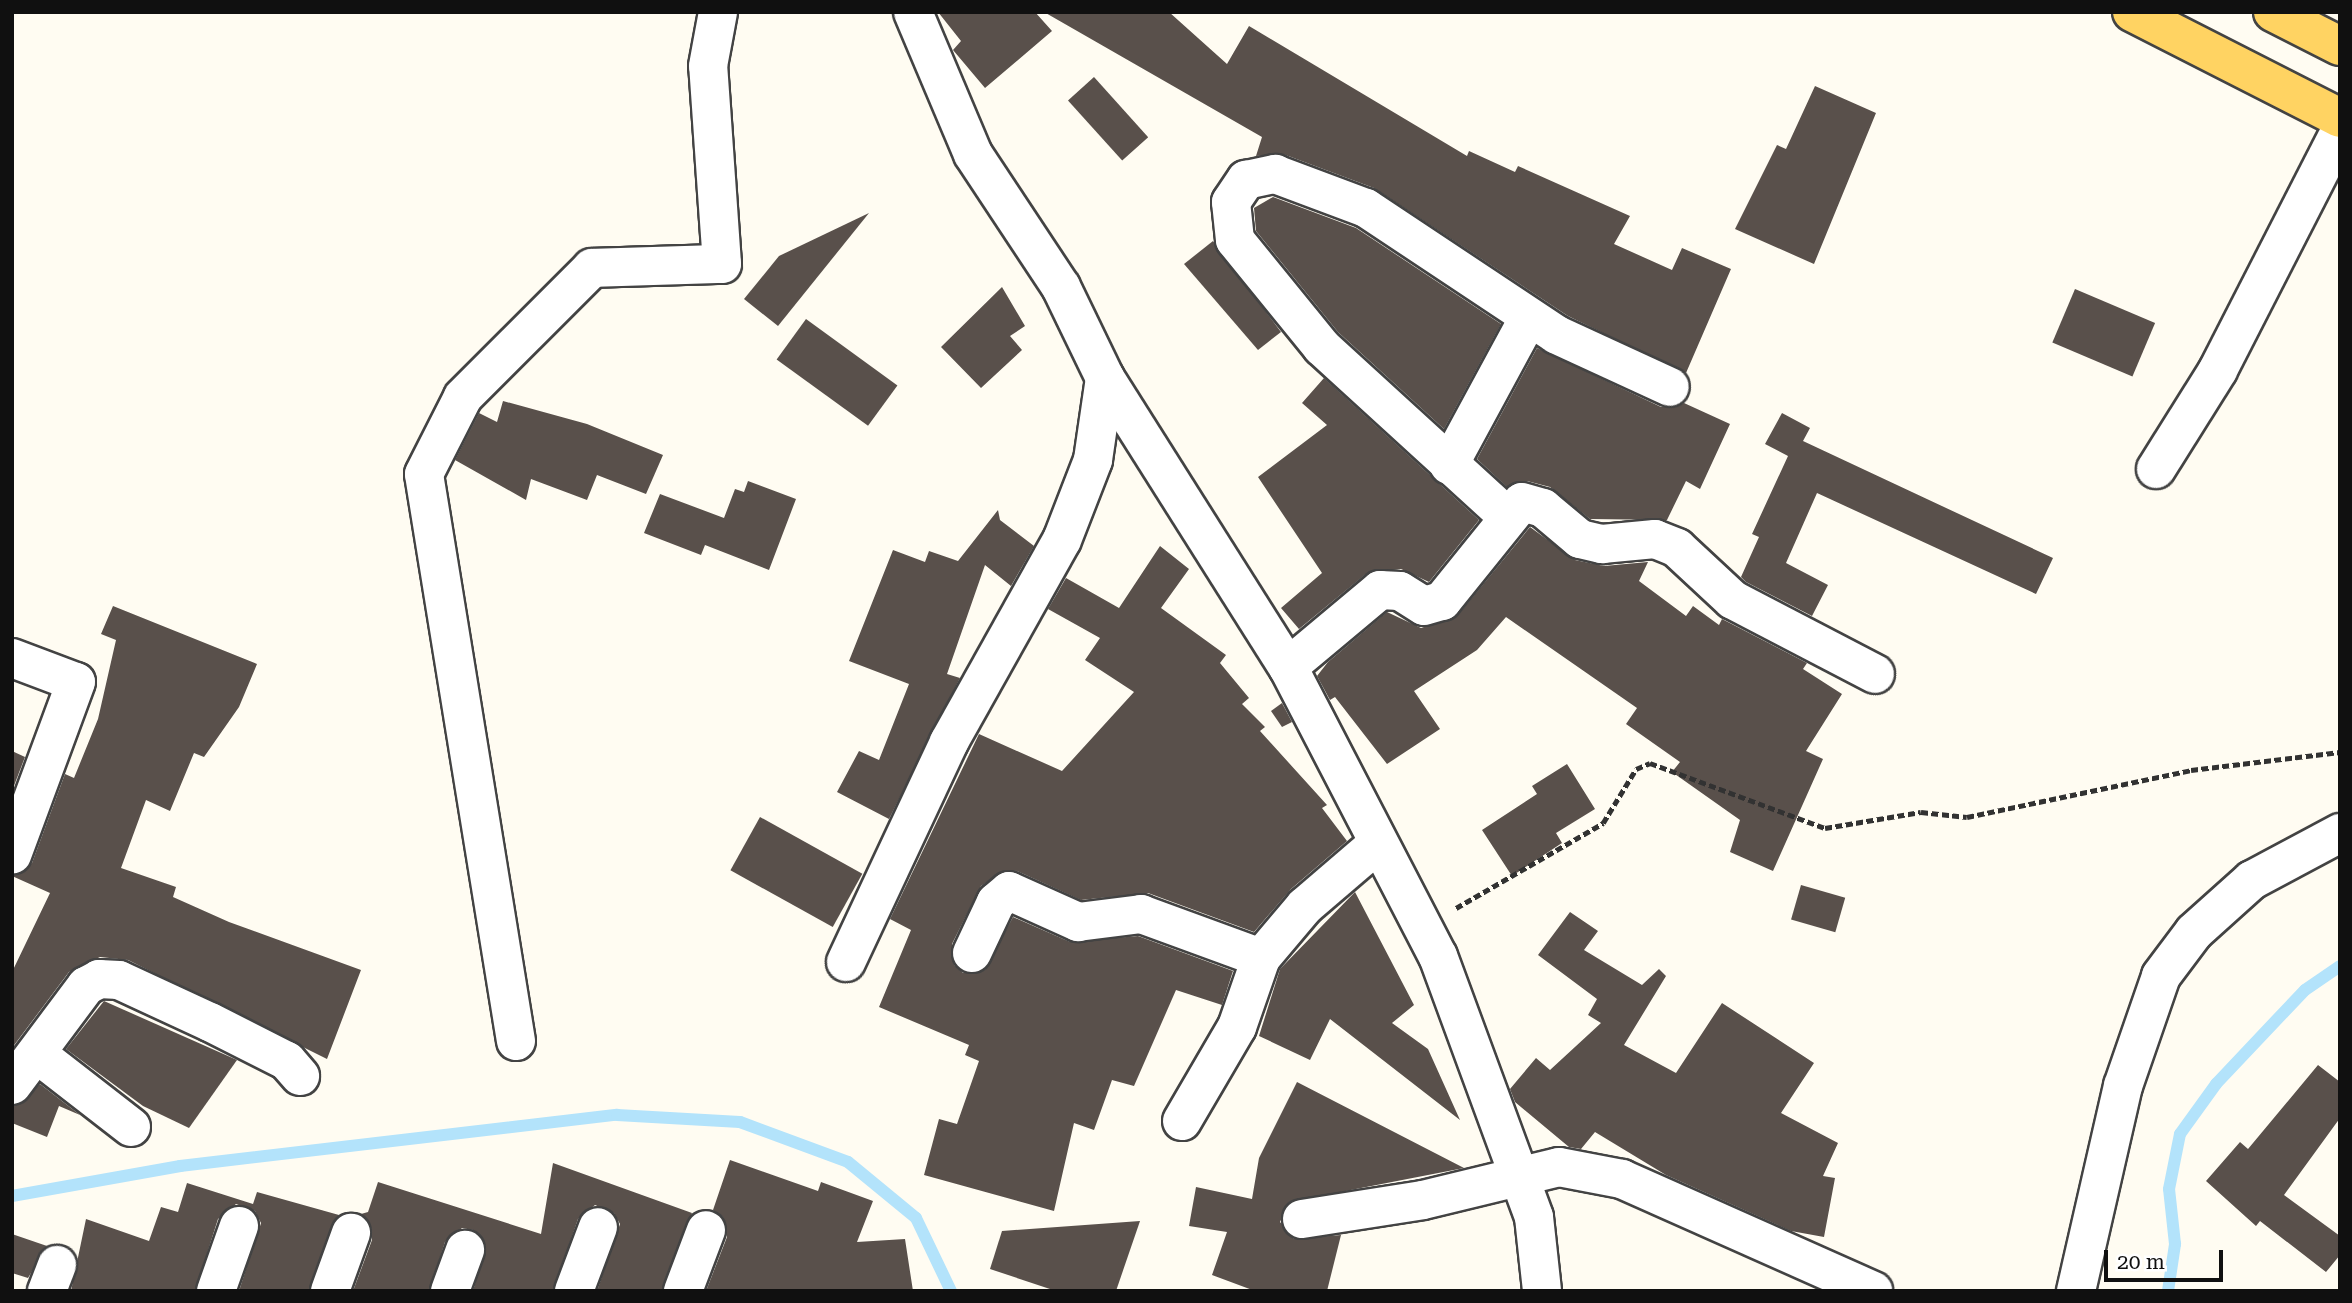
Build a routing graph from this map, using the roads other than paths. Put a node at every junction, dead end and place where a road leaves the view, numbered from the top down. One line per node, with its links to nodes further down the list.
1 (718, 12): 23 (street)
2 (913, 12): 9 (street)
3 (2132, 12): 6 (main road)
4 (2273, 12): 5 (main road)
5 (2340, 46)
6 (2340, 118)
7 (2340, 132): 12 (street)
8 (1529, 317): 10 (street); 11 (street); 11 (street)
9 (1105, 378): 15 (street); 22 (street)
10 (1670, 387)
11 (1448, 466): 13 (street)
12 (2156, 468)
13 (1508, 517): 15 (street); 16 (street)
14 (12, 658): 19 (street)
15 (1288, 667): 18 (street)
16 (1875, 674)
17 (2340, 833): 43 (street)
18 (1375, 846): 21 (street); 29 (street)
19 (12, 855)
20 (972, 953): 21 (street)
21 (1261, 958): 27 (street)
22 (846, 962)
23 (516, 1041)
24 (37, 1054): 25 (street); 26 (street); 28 (street)
25 (300, 1076)
26 (12, 1085)
27 (1182, 1121)
28 (131, 1127)
29 (1521, 1178): 30 (street); 41 (street); 42 (street)
30 (1302, 1219)
31 (239, 1226): 36 (street)
32 (598, 1227): 39 (street)
33 (706, 1230): 40 (street)
34 (351, 1233): 37 (street)
35 (465, 1250): 38 (street)
36 (216, 1291)
37 (330, 1291)
38 (450, 1291)
39 (574, 1291)
40 (683, 1291)
41 (1542, 1291)
42 (1873, 1291)
43 (2076, 1291)

